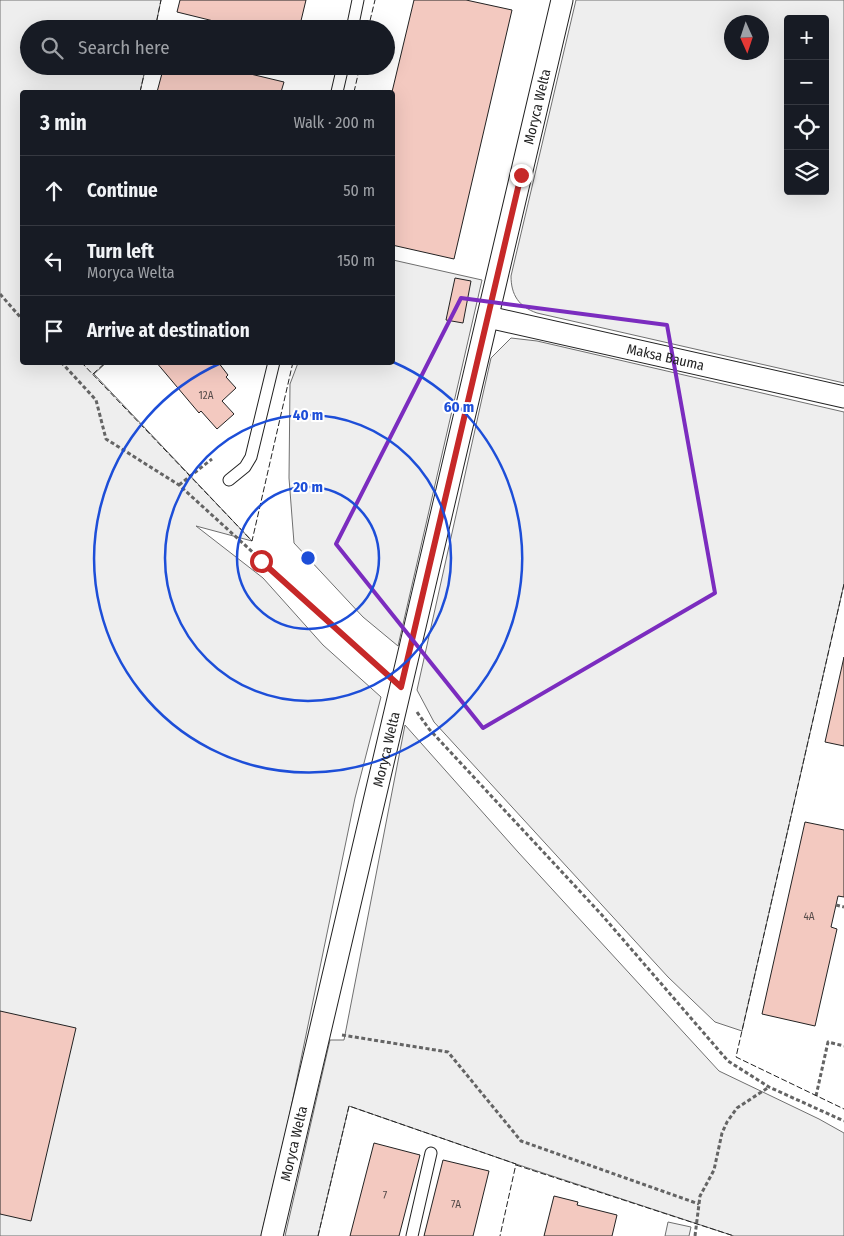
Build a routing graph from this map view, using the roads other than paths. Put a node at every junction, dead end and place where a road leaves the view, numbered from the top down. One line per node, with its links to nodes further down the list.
1 (358, 0): 3 (lane)
2 (562, 0): 6 (street, Moryca Welta)
3 (354, 20)
4 (341, 75): 5 (lane)
5 (337, 90)
6 (488, 317): 8 (street, Maksa Bauma); 11 (street, Moryca Welta)
7 (273, 365): 9 (lane)
8 (844, 397)
9 (228, 480)
10 (431, 1153): 12 (lane)
11 (272, 1236)
12 (412, 1236)

